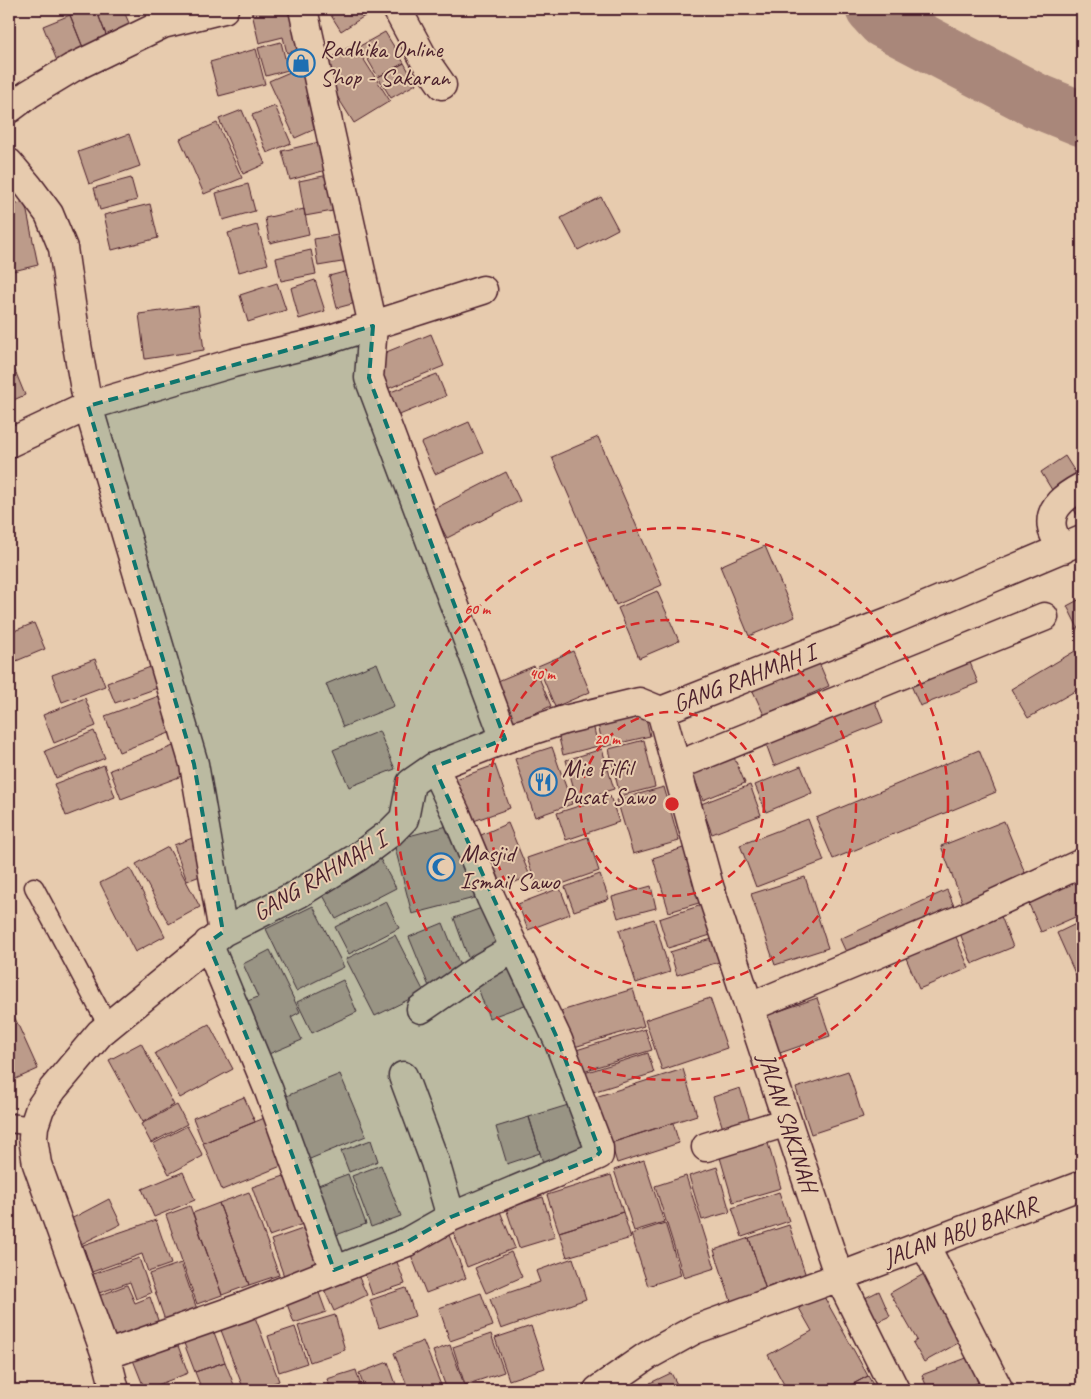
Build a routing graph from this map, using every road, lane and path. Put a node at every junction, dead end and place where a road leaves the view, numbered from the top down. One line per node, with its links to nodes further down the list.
1 (224, 9): 4 (street)
2 (304, 9): 9 (street)
3 (397, 9): 5 (street)
4 (162, 16): 6 (street)
5 (442, 85)
6 (9, 109)
7 (9, 163): 10 (street)
8 (482, 290): 9 (street)
9 (373, 326): 10 (street); 16 (street)
10 (88, 406): 11 (street); 21 (street)
11 (9, 443)
12 (1082, 486): 13 (street)
13 (1072, 544): 15 (street, GANG RAHMAH I)
14 (1044, 617): 17 (street)
15 (661, 711): 16 (street, GANG RAHMAH I); 17 (street, JALAN SAKINAH)
16 (505, 739): 18 (street, GANG RAHMAH I)
17 (676, 766): 23 (street, JALAN SAKINAH)
18 (434, 767): 21 (street, GANG RAHMAH I); 22 (street)
19 (1082, 864): 23 (street)
20 (34, 887): 25 (lane)
21 (215, 938): 25 (street, GANG RAHMAH I); 33 (street)
22 (515, 948): 24 (street); 31 (street)
23 (750, 1007): 27 (street, JALAN SAKINAH)
24 (421, 1009)
25 (108, 1026): 28 (street, GANG RAHMAH I)
26 (403, 1076): 31 (street)
27 (788, 1122): 29 (street); 34 (street, JALAN SAKINAH)
28 (21, 1125): 35 (street)
29 (706, 1147)
30 (1082, 1185): 32 (street, JALAN ABU BAKAR)
31 (451, 1217): 33 (street)
32 (925, 1244): 34 (street, JALAN ABU BAKAR); 39 (street)
33 (334, 1270): 35 (street)
34 (838, 1277): 37 (street); 38 (street, JALAN SAKINAH)
35 (106, 1355): 36 (street)
36 (115, 1390)
37 (598, 1390)
38 (895, 1390)
39 (999, 1390)

